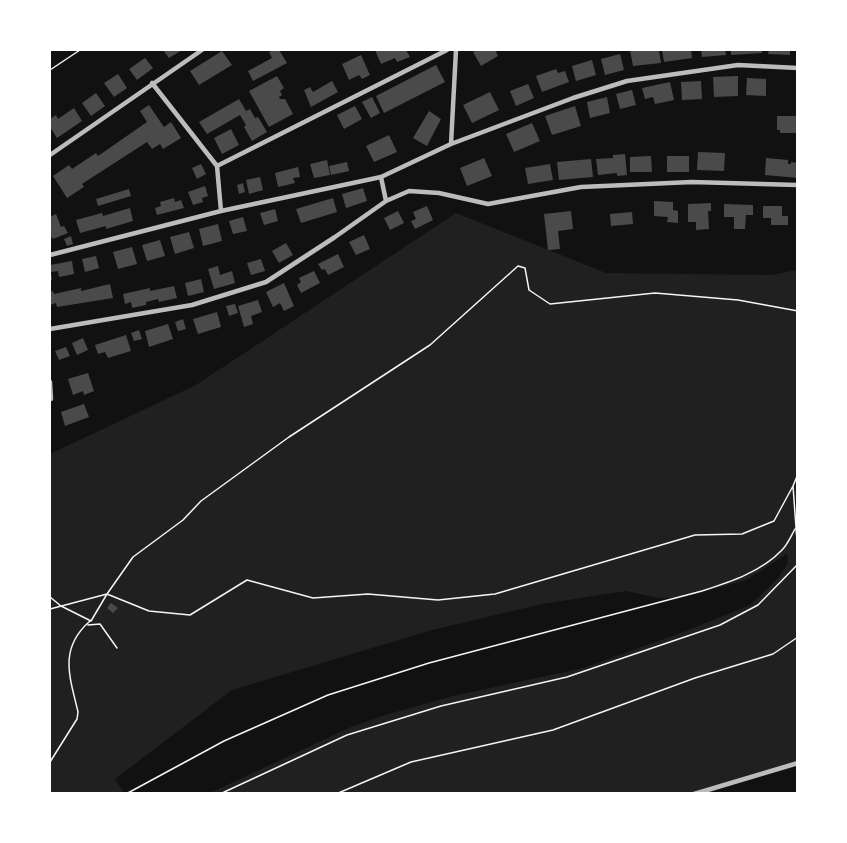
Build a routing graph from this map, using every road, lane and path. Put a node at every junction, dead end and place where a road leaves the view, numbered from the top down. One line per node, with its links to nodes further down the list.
1 (80, 50): 6 (path)
2 (202, 50): 7 (street)
3 (447, 50): 10 (street)
4 (456, 50): 8 (street)
5 (798, 68): 8 (street)
6 (50, 70)
7 (152, 83): 9 (street); 10 (street)
8 (451, 144): 11 (street)
9 (50, 155)
10 (217, 166): 14 (street)
11 (381, 177): 13 (street); 14 (street)
12 (797, 185): 13 (street)
13 (386, 201): 17 (street)
14 (221, 211): 15 (street)
15 (50, 255)
16 (798, 312): 25 (path)
17 (50, 329)
18 (50, 382): 19 (street)
19 (51, 399)
20 (798, 474): 21 (path)
21 (793, 486): 22 (path); 25 (path)
22 (795, 529): 23 (path); 35 (path)
23 (798, 555)
24 (798, 564): 36 (path)
25 (107, 594): 27 (path); 29 (path)
26 (50, 597): 27 (path)
27 (61, 606): 28 (path); 29 (path)
28 (50, 609)
29 (91, 621): 30 (path)
30 (86, 625): 32 (path); 33 (path)
31 (798, 637): 37 (path)
32 (117, 648)
33 (50, 762)
34 (798, 763): 38 (street)
35 (126, 794)
36 (220, 794)
37 (336, 794)
38 (694, 794)

